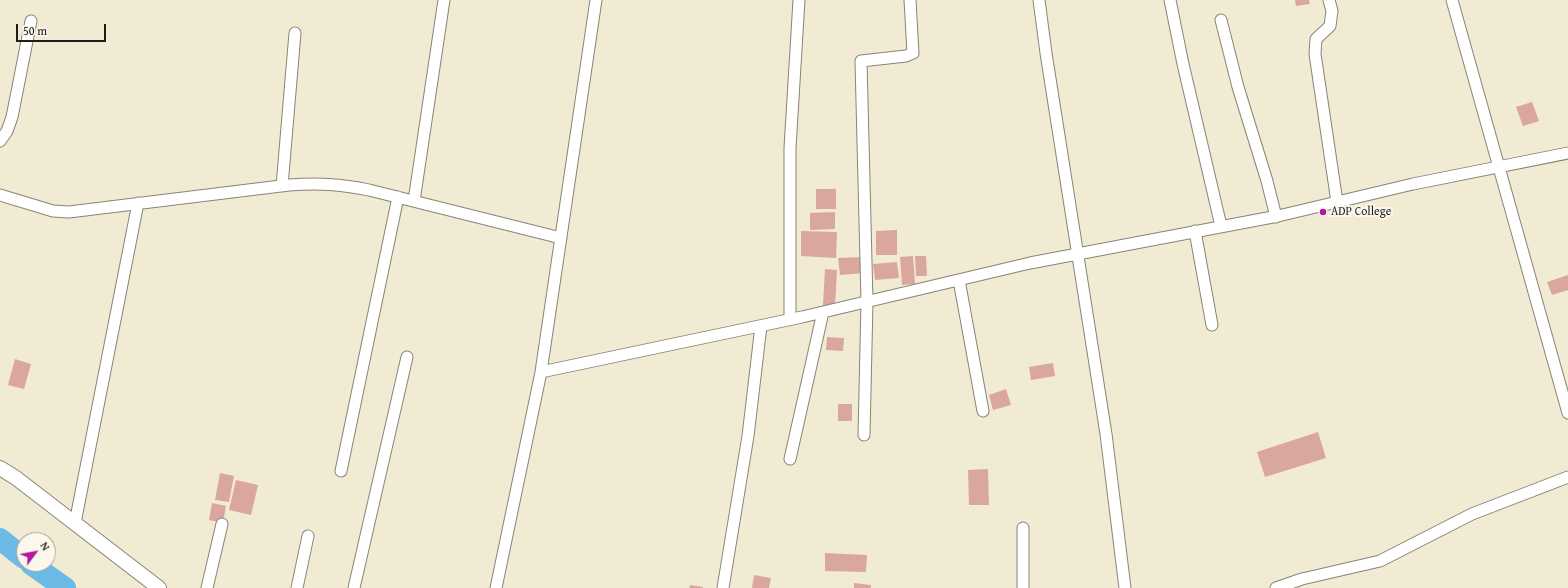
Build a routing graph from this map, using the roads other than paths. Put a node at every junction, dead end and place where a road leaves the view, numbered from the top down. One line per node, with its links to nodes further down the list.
1 (444, 0): 18 (street)
2 (596, 0): 24 (street)
3 (799, 0): 29 (street)
4 (910, 0): 27 (street)
5 (1039, 0): 25 (street)
6 (1170, 0): 22 (street)
7 (1329, 0): 19 (street)
8 (1452, 0): 14 (street)
9 (1221, 20): 21 (street)
10 (30, 21): 12 (street)
11 (295, 33): 15 (street)
12 (0, 141)
13 (1568, 153): 14 (street)
14 (1500, 167): 19 (street); 35 (street)
15 (282, 186): 17 (street); 20 (street)
16 (0, 195): 20 (street)
17 (398, 197): 18 (street); 39 (street)
18 (414, 201): 24 (street)
19 (1337, 202): 21 (street)
20 (138, 203): 41 (street)
21 (1276, 217): 22 (street)
22 (1221, 226): 23 (street)
23 (1195, 231): 25 (street); 30 (street)
24 (561, 238): 33 (street)
25 (1079, 254): 26 (street); 52 (street)
26 (959, 280): 27 (street); 34 (street)
27 (867, 302): 28 (street); 36 (street)
28 (823, 312): 29 (street); 37 (street)
29 (790, 319): 31 (street)
30 (1212, 325)
31 (761, 326): 33 (street); 50 (street)
32 (407, 357): 48 (street)
33 (542, 372): 49 (street)
34 (983, 411)
35 (1568, 413)
36 (864, 435)
37 (790, 459)
38 (0, 468): 41 (street)
39 (341, 471)
40 (1568, 477): 53 (street)
41 (75, 523): 45 (street)
42 (222, 524): 46 (street)
43 (1022, 528): 51 (street)
44 (308, 536): 47 (street)
45 (158, 588)
46 (207, 588)
47 (297, 588)
48 (354, 588)
49 (496, 588)
50 (723, 588)
51 (1023, 588)
52 (1125, 588)
53 (1276, 588)

